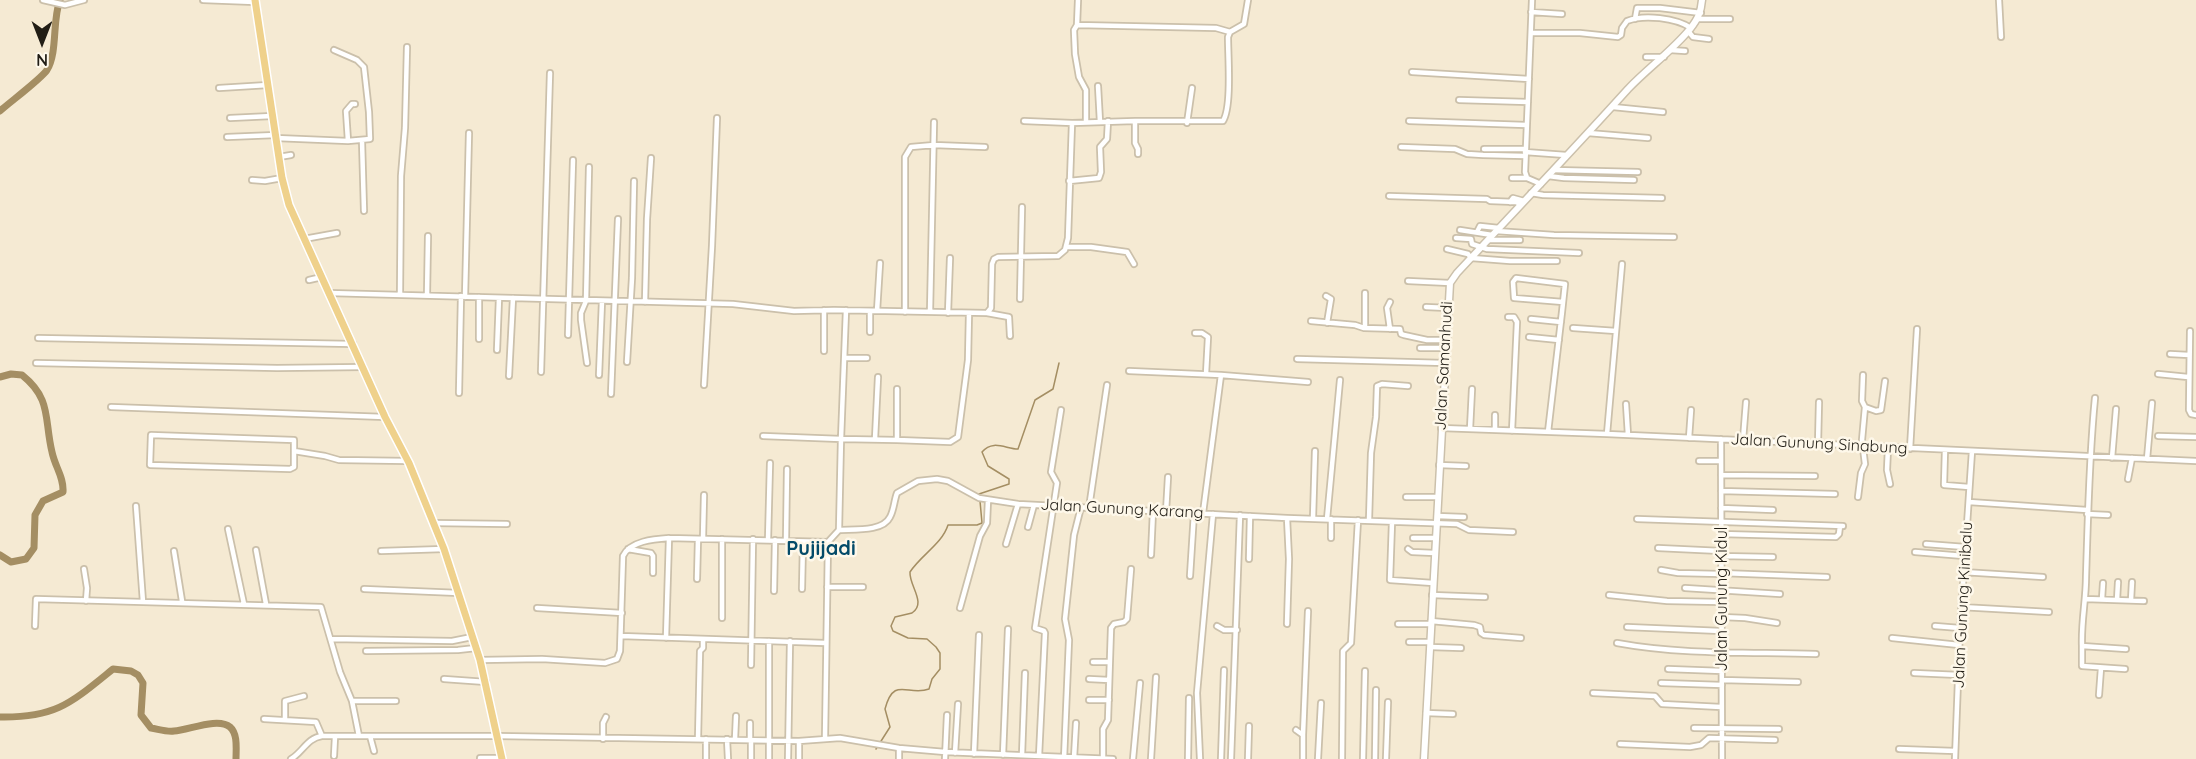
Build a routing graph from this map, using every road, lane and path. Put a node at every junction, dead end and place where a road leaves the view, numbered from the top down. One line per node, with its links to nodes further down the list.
1 (44, 0): 2 (street)
2 (84, 0)
3 (203, 0): 9 (street)
4 (1078, 0): 15 (street)
5 (1248, 0): 17 (street)
6 (1532, 0): 10 (street)
7 (1702, 0): 12 (street, Jalan Samanhudi)
8 (1999, 0): 19 (street)
9 (255, 1): 30 (main road)
10 (1531, 12): 11 (street); 18 (street)
11 (1562, 14)
12 (1699, 16): 13 (street); 14 (street); 16 (street, Jalan Samanhudi)
13 (1635, 19): 16 (street); 18 (street)
14 (1730, 19)
15 (1077, 25): 17 (street); 46 (street)
16 (1690, 30): 20 (street); 23 (street, Jalan Samanhudi)
17 (1230, 32): 50 (street)
18 (1531, 33): 29 (street)
19 (2001, 37)
20 (1709, 39)
21 (406, 46): 115 (street)
22 (334, 50): 58 (street)
23 (1670, 50): 24 (street); 26 (street, Jalan Samanhudi)
24 (1685, 51)
25 (1646, 57): 26 (street)
26 (1664, 57): 37 (street, Jalan Samanhudi)
27 (1412, 72): 29 (street)
28 (550, 73): 122 (street)
29 (1529, 79): 35 (street)
30 (268, 85): 32 (street); 39 (main road)
31 (1098, 86): 47 (street)
32 (219, 88)
33 (1192, 88): 50 (street)
34 (1459, 100): 35 (street)
35 (1528, 102): 51 (street)
36 (355, 104): 57 (street)
37 (1613, 107): 38 (street); 53 (street, Jalan Samanhudi)
38 (1664, 112)
39 (272, 116): 40 (street); 55 (main road)
40 (230, 118)
41 (717, 118): 132 (street)
42 (1024, 121): 49 (street)
43 (1135, 121): 48 (street); 50 (street); 64 (street)
44 (1408, 121): 51 (street)
45 (934, 122): 59 (street)
46 (1086, 122): 47 (street); 49 (street)
47 (1100, 122): 48 (street)
48 (1108, 122): 80 (street)
49 (1072, 123): 80 (street)
50 (1187, 123)
51 (1526, 125): 63 (street)
52 (469, 133): 117 (street)
53 (1588, 133): 56 (street); 66 (street, Jalan Samanhudi)
54 (227, 137): 55 (street)
55 (276, 137): 57 (street); 67 (main road)
56 (1648, 138)
57 (348, 141): 58 (street)
58 (362, 141): 87 (street)
59 (934, 145): 60 (street); 139 (street); 140 (street)
60 (985, 147)
61 (1401, 147): 63 (street)
62 (1484, 149): 63 (street)
63 (1525, 153): 66 (street); 76 (street)
64 (1138, 154)
65 (291, 155): 67 (street)
66 (1566, 155): 71 (street, Jalan Samanhudi)
67 (279, 157): 74 (main road)
68 (651, 158): 129 (street)
69 (573, 160): 124 (street)
70 (589, 167): 125 (street)
71 (1553, 170): 72 (street); 73 (street, Jalan Samanhudi)
72 (1638, 172)
73 (1548, 176): 78 (street); 81 (street, Jalan Samanhudi)
74 (282, 178): 77 (street); 95 (main road)
75 (1512, 178): 76 (street)
76 (1527, 178): 81 (street)
77 (252, 180)
78 (1634, 180)
79 (634, 181): 128 (street)
80 (1069, 181): 98 (street)
81 (1541, 184): 82 (street, Jalan Samanhudi)
82 (1531, 193): 84 (street); 85 (street, Jalan Samanhudi)
83 (1389, 196): 85 (street)
84 (1662, 198)
85 (1522, 202): 92 (street, Jalan Samanhudi)
86 (1022, 207): 102 (street)
87 (364, 211)
88 (618, 219): 126 (street)
89 (1460, 230): 90 (street)
90 (1477, 232): 92 (street); 92 (street)
91 (337, 233): 95 (street)
92 (1494, 233): 94 (street); 97 (street); 99 (street, Jalan Samanhudi)
93 (428, 236): 116 (street)
94 (1674, 237)
95 (304, 238): 109 (main road)
96 (1456, 238): 99 (street)
97 (1520, 240)
98 (1066, 247): 102 (street); 107 (street)
99 (1480, 248): 101 (street); 104 (street, Jalan Samanhudi)
100 (1447, 249): 104 (street)
101 (1579, 253)
102 (1021, 257): 123 (street); 143 (street)
103 (950, 258): 141 (street)
104 (1471, 258): 105 (street); 112 (street, Jalan Samanhudi)
105 (1557, 261)
106 (880, 263): 138 (street)
107 (1134, 264)
108 (1622, 264): 153 (street)
109 (322, 277): 110 (street); 113 (main road)
110 (309, 280)
111 (1408, 281): 112 (street)
112 (1450, 283): 134 (street, Jalan Samanhudi)
113 (329, 293): 115 (street); 164 (main road)
114 (1365, 293): 149 (street)
115 (400, 294): 116 (street)
116 (427, 295): 117 (street)
117 (463, 296): 119 (street); 198 (street)
118 (1326, 296): 148 (street)
119 (479, 297): 120 (street); 161 (street)
120 (499, 298): 121 (street); 167 (street)
121 (513, 298): 122 (street); 186 (street)
122 (545, 299): 124 (street); 180 (street)
123 (1020, 299)
124 (568, 301): 125 (street); 157 (street)
125 (586, 301): 127 (street); 176 (street)
126 (615, 301): 127 (street); 128 (street); 199 (street)
127 (602, 302): 183 (street)
128 (631, 302): 129 (street); 174 (street)
129 (645, 302): 132 (street)
130 (1390, 302): 151 (street)
131 (1563, 302): 131 (street); 147 (street)
132 (710, 304): 135 (street); 192 (street)
133 (1426, 307): 134 (street)
134 (1448, 309): 162 (street, Jalan Samanhudi)
135 (824, 310): 136 (street); 168 (street)
136 (846, 310): 137 (street); 171 (street)
137 (870, 311): 138 (street); 155 (street)
138 (877, 311): 139 (street)
139 (905, 312): 140 (street)
140 (930, 312): 141 (street)
141 (948, 313): 142 (street)
142 (969, 313): 143 (street); 227 (street)
143 (987, 313): 158 (street)
144 (1508, 317): 216 (street)
145 (1531, 319): 147 (street)
146 (1311, 321): 148 (street)
147 (1561, 322): 163 (street)
148 (1327, 323): 149 (street)
149 (1365, 328): 151 (street)
150 (1574, 328): 153 (street)
151 (1390, 329): 162 (street)
152 (1917, 329): 232 (street)
153 (1616, 331): 218 (street)
154 (2190, 331): 170 (street)
155 (870, 332)
156 (1195, 333): 181 (street)
157 (567, 335)
158 (1010, 336)
159 (1529, 337): 163 (street)
160 (38, 338): 164 (street)
161 (479, 339)
162 (1446, 340): 166 (street, Jalan Samanhudi)
163 (1559, 340): 217 (street)
164 (353, 344): 178 (main road)
165 (1420, 348): 166 (street)
166 (1446, 348): 177 (street, Jalan Samanhudi)
167 (497, 350)
168 (824, 351)
169 (2170, 354): 170 (street)
170 (2189, 355): 188 (street)
171 (845, 358): 172 (street); 224 (street)
172 (867, 358)
173 (1297, 358): 177 (street)
174 (627, 362)
175 (36, 363): 178 (street)
176 (587, 363)
177 (1445, 363): 213 (street, Jalan Samanhudi)
178 (363, 367): 212 (main road)
179 (1129, 371): 181 (street)
180 (542, 372)
181 (1206, 374): 184 (street)
182 (2158, 374): 188 (street)
183 (599, 375)
184 (1221, 375): 191 (street); 275 (street)
185 (1863, 375): 206 (street)
186 (510, 376)
187 (878, 377): 226 (street)
188 (2188, 377): 197 (street)
189 (1340, 380): 283 (street)
190 (1885, 381): 206 (street)
191 (1308, 382)
192 (704, 385)
193 (1107, 385): 268 (street)
194 (1408, 386): 286 (street)
195 (897, 389): 227 (street)
196 (1472, 389): 214 (street)
197 (2193, 390): 211 (street)
198 (459, 393)
199 (611, 394)
200 (2095, 398): 237 (street)
201 (1746, 402): 228 (street)
202 (1819, 402): 229 (street)
203 (2152, 403): 240 (street)
204 (1626, 404): 219 (street)
205 (111, 407): 212 (street)
206 (1866, 407): 230 (street)
207 (2116, 409): 238 (street)
208 (1061, 410): 266 (street)
209 (1691, 410): 223 (street)
210 (1495, 415): 215 (street)
211 (2196, 415)
212 (385, 417): 241 (main road)
213 (1441, 429): 214 (street, Jalan Gunung Sinabung); 246 (street, Jalan Samanhudi)
214 (1470, 429): 215 (street, Jalan Gunung Sinabung)
215 (1495, 430): 216 (street, Jalan Gunung Sinabung)
216 (1512, 431): 217 (street, Jalan Gunung Sinabung)
217 (1548, 432): 218 (street, Jalan Gunung Sinabung)
218 (1607, 434): 219 (street, Jalan Gunung Sinabung)
219 (1628, 435): 223 (street, Jalan Gunung Sinabung)
220 (763, 436): 224 (street)
221 (2158, 436): 222 (street)
222 (2196, 437)
223 (1689, 438): 225 (street, Jalan Gunung Sinabung)
224 (841, 439): 226 (street); 294 (street)
225 (1721, 439): 228 (street, Jalan Gunung Sinabung); 243 (street, Jalan Gunung Kidul)
226 (875, 440): 227 (street)
227 (897, 440)
228 (1743, 441): 229 (street, Jalan Gunung Sinabung)
229 (1818, 444): 230 (street, Jalan Gunung Sinabung)
230 (1863, 447): 231 (street, Jalan Gunung Sinabung); 258 (street)
231 (1888, 448): 232 (street, Jalan Gunung Sinabung); 253 (street)
232 (1910, 449): 233 (street, Jalan Gunung Sinabung)
233 (1945, 450): 236 (street, Jalan Gunung Sinabung); 254 (street)
234 (294, 451): 234 (street); 241 (street)
235 (1316, 451): 282 (street)
236 (1972, 452): 237 (street, Jalan Gunung Sinabung); 254 (street, Jalan Gunung Kinibalu)
237 (2089, 456): 238 (street, Jalan Gunung Sinabung); 273 (street)
238 (2112, 458): 239 (street, Jalan Gunung Sinabung)
239 (2132, 458): 240 (street, Jalan Gunung Sinabung); 252 (street)
240 (2147, 459): 244 (street, Jalan Gunung Sinabung)
241 (408, 461): 290 (main road)
242 (1699, 461): 243 (street)
243 (1721, 461): 249 (street, Jalan Gunung Kidul)
244 (2196, 461)
245 (770, 464): 304 (street)
246 (1439, 465): 247 (street); 260 (street, Jalan Samanhudi)
247 (1466, 466)
248 (787, 469): 306 (street)
249 (1721, 475): 250 (street); 255 (street, Jalan Gunung Kidul)
250 (1815, 476)
251 (1168, 477): 272 (street)
252 (2128, 478)
253 (1890, 484)
254 (1969, 487): 262 (street, Jalan Gunung Kinibalu)
255 (1721, 491): 256 (street); 269 (street, Jalan Gunung Kidul)
256 (1835, 494)
257 (704, 495): 301 (street)
258 (1858, 496)
259 (1406, 497): 260 (street)
260 (1438, 497): 287 (street, Jalan Samanhudi)
261 (985, 500): 263 (street, Jalan Gunung Karang); 294 (street, Jalan Gunung Karang); 365 (street)
262 (1969, 502): 273 (street); 311 (street, Jalan Gunung Kinibalu)
263 (1018, 504): 264 (street, Jalan Gunung Karang); 309 (street)
264 (1034, 505): 266 (street, Jalan Gunung Karang); 292 (street)
265 (136, 506): 358 (street)
266 (1053, 506): 267 (street, Jalan Gunung Karang); 487 (street)
267 (1081, 507): 268 (street, Jalan Gunung Karang); 488 (street)
268 (1089, 508): 271 (street, Jalan Gunung Karang)
269 (1721, 508): 270 (street); 288 (street, Jalan Gunung Kidul)
270 (1773, 510)
271 (1153, 511): 272 (street, Jalan Gunung Karang); 322 (street)
272 (1166, 512): 274 (street, Jalan Gunung Karang)
273 (2087, 512): 278 (street); 352 (street)
274 (1194, 513): 275 (street, Jalan Gunung Karang); 332 (street)
275 (1203, 513): 276 (street, Jalan Gunung Karang)
276 (1213, 514): 277 (street, Jalan Gunung Karang); 505 (street)
277 (1240, 515): 279 (street, Jalan Gunung Karang); 381 (street)
278 (2108, 515)
279 (1250, 516): 281 (street, Jalan Gunung Karang); 325 (street)
280 (1464, 517): 287 (street)
281 (1287, 518): 282 (street, Jalan Gunung Karang); 373 (street)
282 (1313, 518): 283 (street, Jalan Gunung Karang)
283 (1330, 519): 285 (street, Jalan Gunung Karang); 298 (street)
284 (1637, 519): 288 (street)
285 (1358, 520): 286 (street, Jalan Gunung Karang); 511 (street)
286 (1370, 520): 289 (street, Jalan Gunung Karang)
287 (1436, 520): 289 (street, Jalan Gunung Karang); 295 (street); 300 (street, Jalan Samanhudi)
288 (1721, 521): 296 (street, Jalan Gunung Kidul); 296 (street)
289 (1392, 522): 338 (street)
290 (434, 523): 291 (street); 313 (main road)
291 (507, 524)
292 (1028, 527)
293 (228, 529): 361 (street)
294 (839, 530): 308 (street)
295 (1513, 532)
296 (1721, 534): 321 (street, Jalan Gunung Kidul)
297 (669, 538): 301 (street); 314 (street); 386 (street)
298 (1331, 538)
299 (1413, 538): 300 (street)
300 (1435, 538): 320 (street, Jalan Samanhudi)
301 (701, 539): 302 (street); 335 (street)
302 (722, 539): 303 (street); 370 (street)
303 (753, 539): 304 (street); 391 (street)
304 (768, 540): 305 (street)
305 (775, 540): 306 (street); 345 (street)
306 (786, 541): 307 (street)
307 (803, 542): 308 (street); 344 (street)
308 (828, 542): 340 (street)
309 (1006, 544)
310 (1926, 544): 311 (street)
311 (1965, 547): 323 (street, Jalan Gunung Kinibalu)
312 (1658, 548): 321 (street)
313 (444, 549): 317 (street); 347 (main road)
314 (628, 549): 330 (street); 368 (street)
315 (1408, 549): 320 (street)
316 (256, 550): 362 (street)
317 (381, 550)
318 (174, 551): 359 (street)
319 (1915, 552): 323 (street)
320 (1435, 553): 338 (street, Jalan Samanhudi)
321 (1720, 553): 324 (street); 331 (street, Jalan Gunung Kidul)
322 (1151, 555)
323 (1964, 556): 329 (street, Jalan Gunung Kinibalu)
324 (1773, 557)
325 (1249, 559)
326 (84, 569): 356 (street)
327 (1131, 569): 408 (street)
328 (1662, 570): 331 (street)
329 (1963, 572): 333 (street); 363 (street, Jalan Gunung Kinibalu)
330 (653, 573)
331 (1721, 573): 334 (street); 346 (street, Jalan Gunung Kidul)
332 (1190, 576)
333 (2043, 577)
334 (1827, 578)
335 (697, 579)
336 (2118, 582): 354 (street)
337 (2132, 582): 355 (street)
338 (1433, 583): 349 (street, Jalan Samanhudi)
339 (2103, 583): 353 (street)
340 (827, 587): 341 (street); 395 (street)
341 (863, 587)
342 (1685, 588): 346 (street)
343 (364, 589): 347 (street)
344 (802, 589)
345 (774, 591)
346 (1721, 592): 348 (street); 360 (street, Jalan Gunung Kidul)
347 (459, 593): 385 (main road)
348 (1780, 594)
349 (1432, 595): 351 (street); 371 (street, Jalan Samanhudi)
350 (1609, 595): 360 (street)
351 (1485, 597)
352 (2085, 598): 353 (street); 399 (street)
353 (2102, 599): 354 (street)
354 (2117, 600): 355 (street)
355 (2131, 600): 357 (street)
356 (86, 601): 358 (street); 375 (street)
357 (2144, 601)
358 (143, 602): 359 (street)
359 (182, 602): 361 (street)
360 (1721, 602): 369 (street, Jalan Gunung Kidul)
361 (244, 604): 362 (street)
362 (266, 604): 389 (street)
363 (1961, 607): 367 (street); 379 (street, Jalan Gunung Kinibalu)
364 (537, 608): 368 (street)
365 (960, 608)
366 (1308, 611): 455 (street)
367 (2049, 612)
368 (622, 613): 384 (street)
369 (1722, 617): 372 (street); 382 (street, Jalan Gunung Kidul)
370 (722, 618)
371 (1431, 623): 374 (street); 387 (street); 397 (street, Jalan Samanhudi)
372 (1777, 623)
373 (1287, 624)
374 (1398, 624)
375 (35, 626)
376 (1217, 626): 381 (street)
377 (1935, 626): 379 (street)
378 (1627, 627): 382 (street)
379 (1960, 628): 398 (street, Jalan Gunung Kinibalu)
380 (1008, 629): 483 (street)
381 (1237, 630): 507 (street)
382 (1721, 631): 404 (street, Jalan Gunung Kidul)
383 (979, 634): 482 (street)
384 (621, 636): 386 (street); 406 (street)
385 (472, 637): 389 (street); 400 (main road)
386 (666, 638): 390 (street)
387 (1521, 638)
388 (1892, 638): 398 (street)
389 (332, 639): 435 (street)
390 (704, 640): 391 (street); 464 (street)
391 (752, 641): 392 (street); 409 (street)
392 (769, 641): 393 (street); 469 (street)
393 (790, 641): 395 (street); 470 (street)
394 (1409, 642): 397 (street)
395 (825, 643): 461 (street)
396 (1617, 643): 404 (street)
397 (1430, 645): 401 (street); 441 (street, Jalan Samanhudi)
398 (1959, 645): 418 (street, Jalan Gunung Kinibalu)
399 (2082, 646): 402 (street); 410 (street)
400 (476, 648): 403 (street); 406 (main road)
401 (1461, 648)
402 (2126, 649)
403 (366, 651)
404 (1721, 652): 405 (street); 415 (street, Jalan Gunung Kidul)
405 (1816, 654)
406 (480, 660): 423 (main road)
407 (1094, 662): 408 (street)
408 (1110, 662): 422 (street)
409 (751, 665)
410 (2101, 668): 412 (street); 430 (street)
411 (1668, 669): 415 (street)
412 (2125, 669)
413 (1224, 670): 506 (street)
414 (1365, 671): 512 (street)
415 (1722, 671): 427 (street, Jalan Gunung Kidul)
416 (1025, 673): 480 (street)
417 (1914, 673): 418 (street)
418 (1959, 675): 477 (street, Jalan Gunung Kinibalu)
419 (1155, 677): 503 (street)
420 (444, 679): 423 (street)
421 (1089, 679): 422 (street)
422 (1109, 680): 434 (street)
423 (486, 682): 459 (main road)
424 (1798, 682): 427 (street)
425 (1140, 683): 502 (street)
426 (1661, 683): 427 (street)
427 (1722, 683): 440 (street, Jalan Gunung Kidul)
428 (1376, 690): 513 (street)
429 (1593, 693): 440 (street)
430 (2099, 695)
431 (304, 696): 447 (street)
432 (1189, 698): 504 (street)
433 (1089, 700): 434 (street)
434 (1108, 700): 500 (street)
435 (352, 701): 436 (street); 457 (street)
436 (396, 701)
437 (1388, 702): 514 (street)
438 (1321, 703): 510 (street)
439 (958, 704): 479 (street)
440 (1721, 707): 452 (street, Jalan Gunung Kidul)
441 (1426, 712): 442 (street); 515 (street, Jalan Samanhudi)
442 (1453, 714)
443 (947, 715): 478 (street)
444 (736, 716): 467 (street)
445 (606, 717): 463 (street)
446 (264, 719): 447 (street)
447 (285, 719): 456 (street)
448 (750, 723): 468 (street)
449 (1076, 723): 489 (street)
450 (1249, 726): 508 (street)
451 (1694, 728): 452 (street)
452 (1721, 728): 453 (street); 462 (street, Jalan Gunung Kidul)
453 (1779, 729)
454 (1296, 730): 455 (street)
455 (1302, 735): 509 (street)
456 (322, 736): 460 (street); 491 (street)
457 (359, 736): 458 (street); 460 (street)
458 (370, 736): 459 (street); 476 (street)
459 (498, 736): 463 (street); 486 (main road)
460 (335, 737): 481 (street)
461 (825, 738): 472 (street); 474 (street)
462 (1722, 738): 471 (street); 473 (street); 516 (street, Jalan Gunung Kidul)
463 (603, 739): 464 (street)
464 (698, 739): 465 (street)
465 (706, 739): 466 (street); 492 (street)
466 (728, 739): 467 (street); 493 (street)
467 (735, 739): 468 (street)
468 (751, 740): 469 (street); 494 (street)
469 (769, 740): 470 (street); 495 (street)
470 (789, 740): 472 (street); 496 (street)
471 (1775, 740)
472 (799, 741): 497 (street)
473 (1620, 744)
474 (899, 748): 478 (street); 498 (street)
475 (1899, 749): 477 (street)
476 (374, 751)
477 (1955, 751): 517 (street, Jalan Gunung Kinibalu)
478 (945, 752): 479 (street); 499 (street)
479 (955, 753): 482 (street)
480 (1023, 755): 484 (street); 487 (street)
481 (334, 756)
482 (972, 756): 483 (street)
483 (1000, 756): 484 (street)
484 (1010, 757)
485 (480, 758): 486 (street)
486 (502, 758)
487 (1039, 758): 488 (street)
488 (1064, 758): 489 (street)
489 (1074, 758): 490 (street)
490 (1084, 758): 500 (street)
491 (291, 759)
492 (706, 759)
493 (728, 759)
494 (751, 759)
495 (770, 759)
496 (788, 759)
497 (799, 759)
498 (899, 759)
499 (945, 759)
500 (1103, 759): 501 (street)
501 (1113, 759)
502 (1133, 759)
503 (1151, 759)
504 (1188, 759)
505 (1200, 759)
506 (1221, 759)
507 (1230, 759)
508 (1248, 759)
509 (1303, 759)
510 (1318, 759)
511 (1342, 759)
512 (1363, 759)
513 (1375, 759)
514 (1386, 759)
515 (1424, 759)
516 (1722, 759)
517 (1955, 759)

